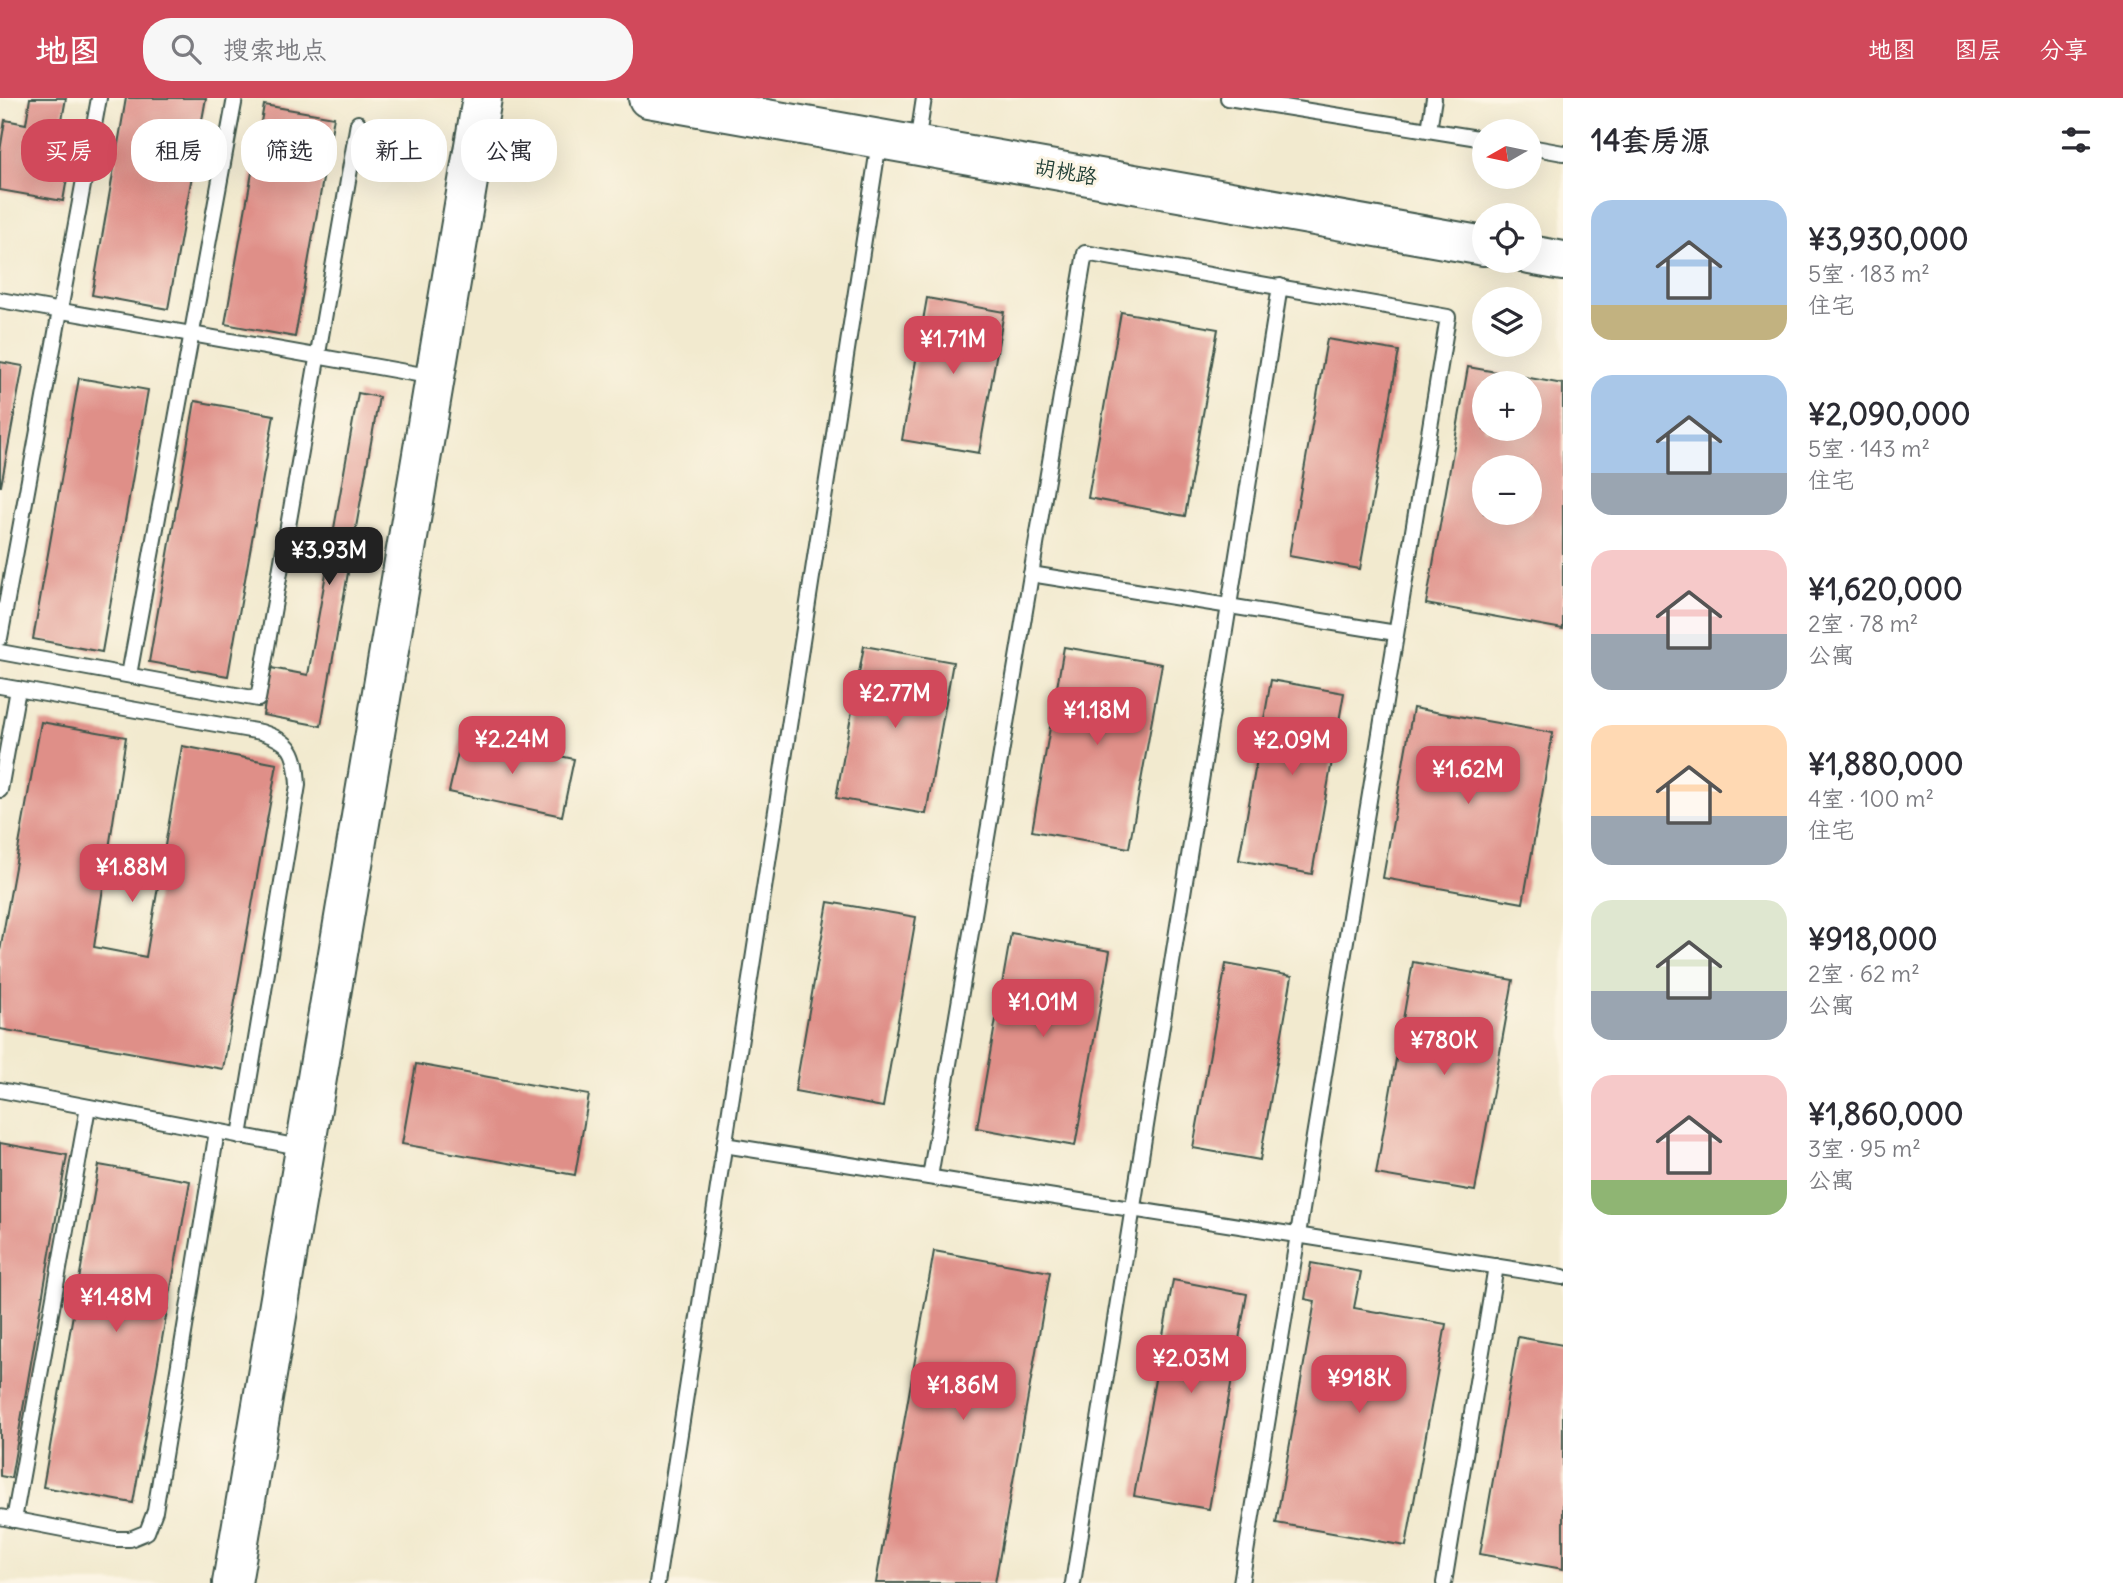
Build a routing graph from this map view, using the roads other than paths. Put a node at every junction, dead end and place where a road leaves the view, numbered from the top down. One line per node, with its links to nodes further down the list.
1 (99, 98): 20 (lane)
2 (235, 98): 21 (lane)
3 (482, 98): 23 (street)
4 (648, 98): 10 (street, 胡桃路)
5 (924, 98): 11 (lane)
6 (1228, 98): 8 (lane)
7 (1434, 98): 8 (lane)
8 (1429, 130): 9 (lane)
9 (1472, 137)
10 (879, 139): 11 (street, 胡桃路); 37 (lane)
11 (916, 145): 15 (street, 胡桃路)
12 (1542, 149): 13 (lane)
13 (1563, 153)
14 (351, 163): 22 (lane)
15 (1472, 245)
16 (1542, 257): 17 (street)
17 (1563, 261)
18 (1280, 286): 24 (lane); 25 (lane); 26 (lane)
19 (0, 300): 20 (lane)
20 (61, 311): 21 (lane); 27 (lane)
21 (192, 334): 22 (lane); 29 (lane)
22 (317, 356): 23 (lane); 29 (lane)
23 (435, 377): 38 (street)
24 (1031, 574): 25 (lane); 39 (lane)
25 (1228, 606): 26 (lane); 40 (lane)
26 (1396, 634): 41 (lane)
27 (0, 638)
28 (0, 652): 29 (lane)
29 (129, 676)
30 (0, 686): 31 (lane)
31 (18, 689): 32 (lane); 36 (lane)
32 (0, 790)
33 (0, 1090): 34 (lane)
34 (88, 1107): 35 (lane); 44 (lane)
35 (217, 1131): 36 (lane); 44 (lane)
36 (240, 1136): 38 (lane)
37 (724, 1145): 39 (lane); 46 (lane)
38 (306, 1148): 45 (street)
39 (930, 1177): 40 (lane)
40 (1132, 1209): 41 (lane); 47 (lane)
41 (1297, 1235): 42 (lane); 48 (lane)
42 (1496, 1266): 43 (lane); 49 (lane)
43 (1563, 1277)
44 (7, 1518)
45 (232, 1583)
46 (657, 1583)
47 (1073, 1583)
48 (1241, 1583)
49 (1444, 1583)

